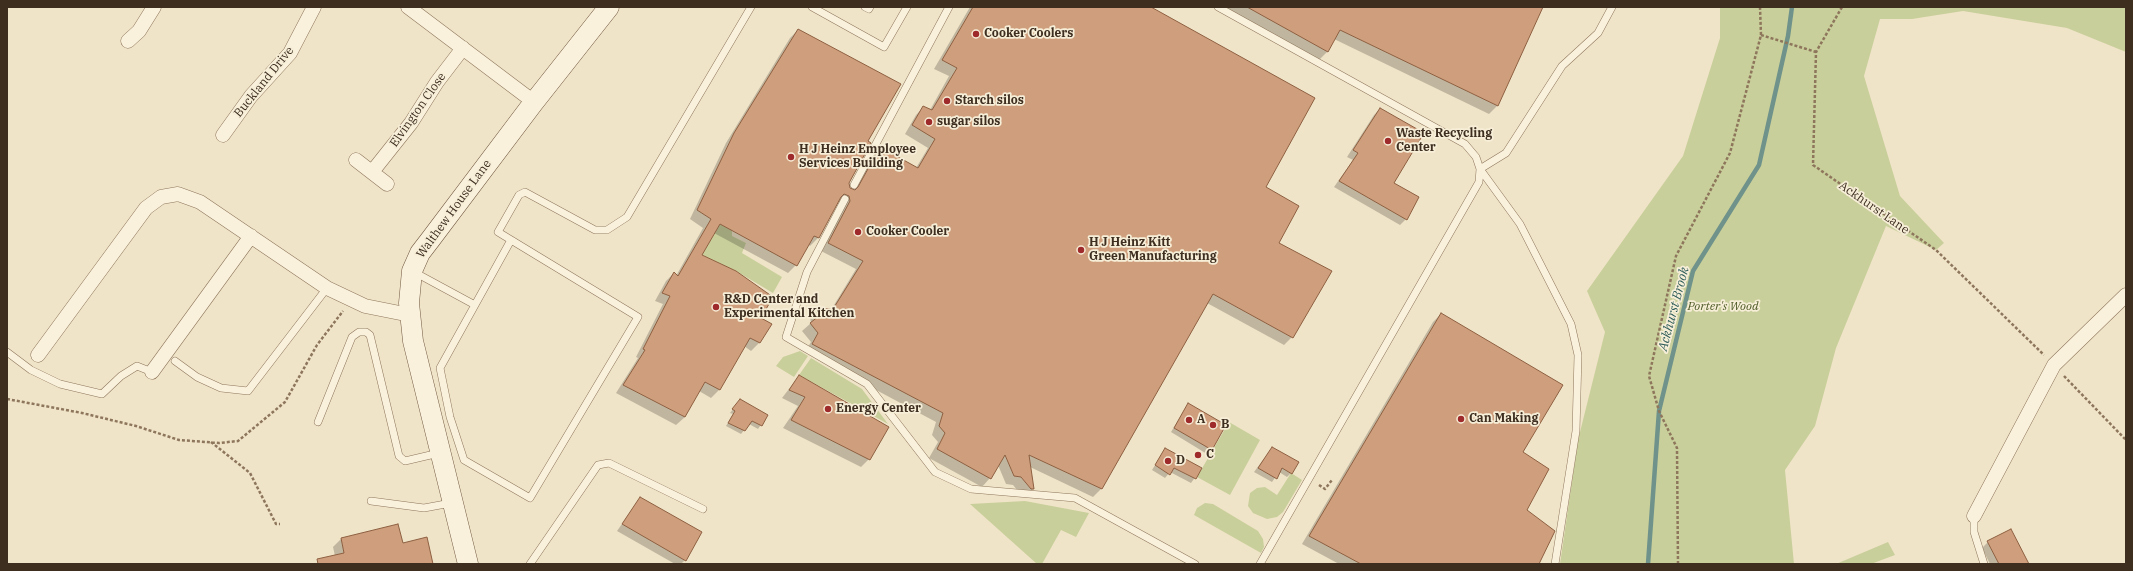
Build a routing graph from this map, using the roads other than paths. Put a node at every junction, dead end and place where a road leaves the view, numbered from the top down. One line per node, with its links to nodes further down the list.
1 (154, 7): 13 (street)
2 (314, 7): 16 (street, Buckland Drive)
3 (408, 7): 14 (street)
4 (609, 7): 15 (street, Walthew House Lane)
5 (751, 7): 24 (lane)
6 (812, 7): 9 (lane)
7 (865, 7): 8 (lane)
8 (870, 7)
9 (907, 7)
10 (949, 7): 21 (lane)
11 (1218, 7): 18 (lane)
12 (1612, 7): 18 (lane)
13 (128, 41)
14 (463, 48): 15 (street); 19 (street, Elvington Close)
15 (534, 102): 25 (street, Walthew House Lane)
16 (223, 135)
17 (356, 160): 19 (street)
18 (1480, 169): 43 (lane); 44 (lane)
19 (372, 172): 20 (street)
20 (387, 184)
21 (854, 185)
22 (845, 199): 42 (lane)
23 (251, 236): 26 (street); 31 (street); 33 (street)
24 (511, 240): 28 (lane); 28 (lane)
25 (412, 271): 28 (lane); 29 (street, Walthew House Lane)
26 (327, 288): 29 (street); 32 (lane)
27 (2126, 295): 39 (street)
28 (475, 305)
29 (410, 315): 35 (street, Walthew House Lane)
30 (7, 352): 33 (lane)
31 (38, 355)
32 (175, 361)
33 (152, 372)
34 (318, 422): 35 (lane)
35 (441, 453): 37 (street, Walthew House Lane)
36 (371, 501): 37 (lane)
37 (453, 502): 40 (street, Walthew House Lane)
38 (703, 509): 41 (lane)
39 (1974, 516): 45 (lane)
40 (468, 564)
41 (530, 564)
42 (1195, 564)
43 (1260, 564)
44 (1555, 564)
45 (1984, 564)

